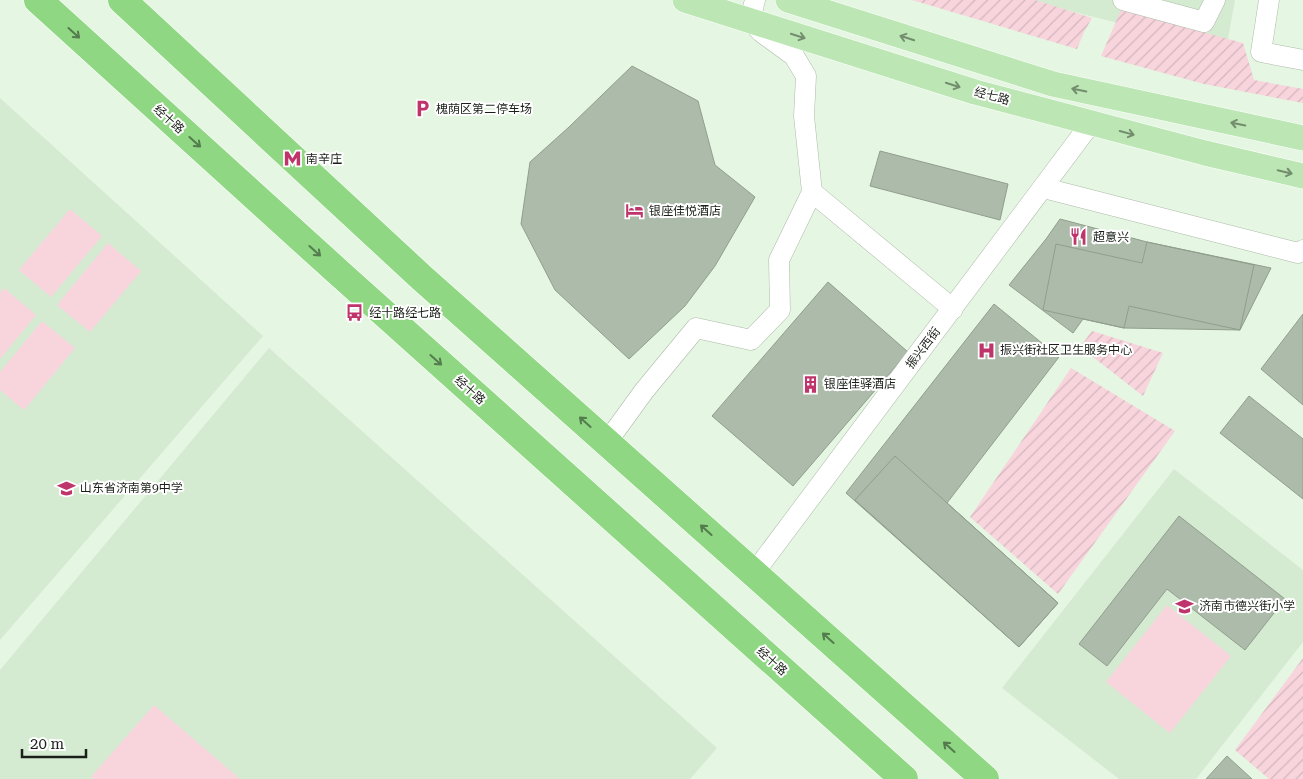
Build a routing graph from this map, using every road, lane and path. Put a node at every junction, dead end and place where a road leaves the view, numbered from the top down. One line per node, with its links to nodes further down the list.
1 (38, 0): 19 (highway, 经十路, one-way to 19)
2 (122, 0): 17 (highway, one-way to 2)
3 (685, 0): 8 (main road, 经七路)
4 (788, 0): 11 (main road, one-way to 4)
5 (1123, 0): 6 (street)
6 (1215, 0)
7 (1269, 0): 9 (street)
8 (752, 10): 10 (main road, 经七路, one-way to 10); 14 (street)
9 (1303, 60)
10 (1092, 123): 12 (main road, 经七路, one-way to 12); 13 (street, 振兴西街)
11 (1303, 138)
12 (1303, 176)
13 (1044, 188): 15 (street); 16 (street, 振兴西街)
14 (812, 192): 16 (street); 17 (street)
15 (1303, 250)
16 (953, 309): 18 (street, 振兴西街)
17 (608, 442): 18 (highway, one-way to 17)
18 (754, 573): 20 (highway, one-way to 18)
19 (904, 779)
20 (985, 779)

